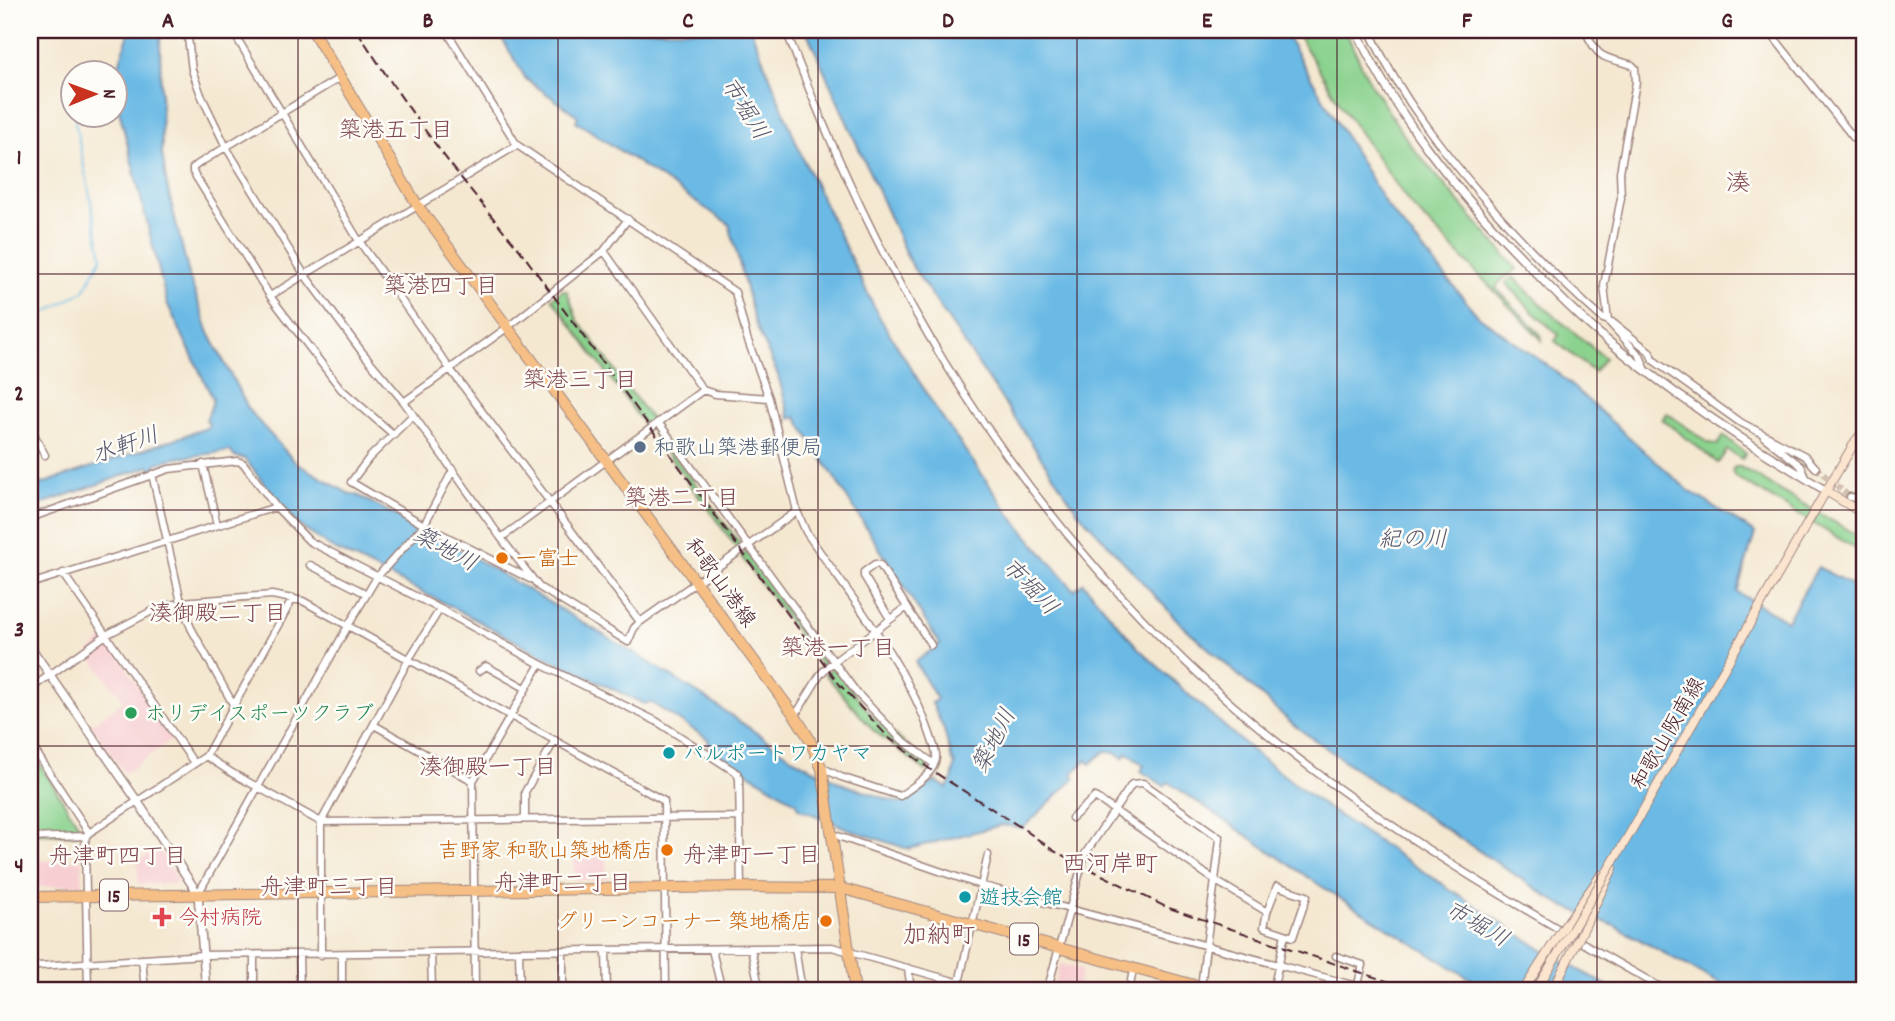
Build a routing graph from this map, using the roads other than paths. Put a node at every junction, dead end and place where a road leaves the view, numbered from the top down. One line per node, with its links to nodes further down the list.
1 (187, 30): 15 (street)
2 (232, 30): 13 (street)
3 (312, 30): 12 (main road, 和歌山港線)
4 (446, 30): 14 (street)
5 (786, 30): 174 (street)
6 (1356, 30): 25 (street)
7 (1369, 30): 23 (street)
8 (1585, 30): 23 (street)
9 (1768, 30): 16 (street)
10 (1856, 30): 11 (street)
11 (1865, 36)
12 (341, 77): 13 (street); 17 (main road, 和歌山港線)
13 (282, 113): 15 (street); 19 (street)
14 (517, 145): 17 (street); 18 (street)
15 (226, 148): 21 (street); 22 (street)
16 (1865, 152)
17 (418, 206): 19 (street); 24 (main road, 和歌山港線)
18 (628, 219): 20 (street); 28 (street)
19 (359, 241): 21 (street); 26 (street)
20 (604, 251): 24 (street); 27 (street)
21 (304, 274): 22 (street); 29 (street)
22 (270, 296): 34 (street)
23 (1608, 321): 25 (street); 35 (street)
24 (508, 327): 26 (street); 37 (main road, 和歌山港線)
25 (1645, 368): 42 (street)
26 (450, 369): 29 (street); 46 (street)
27 (703, 390): 28 (street); 31 (street)
28 (769, 398): 50 (street)
29 (404, 402): 30 (street)
30 (413, 415): 34 (street); 40 (street)
31 (658, 422): 37 (street); 57 (street)
32 (30, 426): 36 (street)
33 (1865, 429): 43 (main road, 和歌山阪南線)
34 (394, 435): 54 (street)
35 (1763, 435): 39 (street); 42 (street)
36 (45, 455)
37 (607, 460): 46 (street); 62 (main road, 和歌山港線)
38 (203, 464): 41 (street); 47 (street); 53 (street)
39 (1816, 468)
40 (453, 470): 54 (street); 55 (street)
41 (152, 474): 52 (street); 56 (street)
42 (1805, 478): 43 (street)
43 (1826, 491): 48 (main road); 106 (main road, 和歌山阪南線, bridge)
44 (1850, 497): 45 (street)
45 (1865, 500)
46 (552, 502): 55 (street); 70 (street)
47 (276, 507): 53 (street); 60 (street)
48 (1851, 507): 49 (street); 51 (main road)
49 (1865, 507)
50 (796, 511): 57 (street); 72 (street)
51 (1865, 515)
52 (30, 518)
53 (217, 525): 56 (street)
54 (423, 526): 60 (street); 61 (street)
55 (501, 538): 61 (street)
56 (166, 541): 59 (street); 66 (street)
57 (748, 544): 62 (street); 77 (street)
58 (310, 565): 64 (street)
59 (63, 573): 63 (street); 73 (street)
60 (378, 576): 64 (street); 68 (street)
61 (532, 580): 70 (street)
62 (697, 583): 70 (street); 85 (main road, 和歌山港線)
63 (30, 584)
64 (367, 594): 71 (street)
65 (293, 598): 66 (street); 71 (street); 83 (street)
66 (181, 602): 73 (street); 83 (street)
67 (907, 607): 69 (street); 69 (street); 74 (street)
68 (440, 610): 76 (street); 78 (street)
69 (890, 619): 72 (street)
70 (640, 622)
71 (348, 626): 76 (street); 94 (street)
72 (874, 631): 77 (street); 91 (street)
73 (106, 635): 80 (street); 90 (street)
74 (931, 645)
75 (30, 646): 80 (street)
76 (409, 659): 84 (street); 86 (street)
77 (834, 662): 85 (street); 91 (street)
78 (540, 664): 82 (street); 97 (street)
79 (479, 671): 82 (street)
80 (50, 675): 81 (street); 95 (street)
81 (30, 688)
82 (525, 688): 84 (street)
83 (234, 706): 89 (street)
84 (510, 715): 87 (street); 93 (street)
85 (795, 716): 92 (main road, 和歌山港線)
86 (374, 725): 93 (street); 102 (street)
87 (555, 740): 98 (street); 99 (street)
88 (30, 743): 104 (street)
89 (206, 756): 90 (street); 94 (street)
90 (194, 763): 95 (street)
91 (934, 764): 92 (street)
92 (821, 768): 103 (main road, 和歌山港線)
93 (473, 781): 101 (street)
94 (258, 787): 102 (street); 115 (street)
95 (138, 802): 104 (street); 115 (street)
96 (1114, 810): 100 (street); 108 (street); 108 (street); 118 (street)
97 (739, 817): 99 (street); 110 (street)
98 (525, 818): 99 (street); 101 (street)
99 (664, 818): 112 (street)
100 (1072, 818)
101 (473, 820): 102 (street); 113 (street)
102 (321, 822): 114 (street)
103 (831, 829): 109 (street); 111 (main road, 和歌山港線)
104 (87, 835): 105 (street); 116 (street)
105 (30, 838)
106 (1626, 840): 171 (main road, bridge); 172 (main road, 和歌山阪南線, bridge); 173 (main road, bridge)
107 (988, 855): 109 (street)
108 (1216, 881): 119 (street); 122 (street)
109 (980, 885): 118 (street); 120 (street)
110 (741, 887): 111 (main road, 15); 112 (main road, 15)
111 (840, 888): 120 (main road, 15); 131 (main road, 和歌山港線)
112 (664, 889): 113 (main road, 15); 126 (street)
113 (474, 892): 114 (main road, 15); 133 (street)
114 (320, 893): 115 (main road, 15); 138 (street)
115 (198, 894): 116 (main road, 15); 134 (street)
116 (85, 895): 117 (main road, 15); 141 (street)
117 (30, 897)
118 (1069, 909): 122 (street); 124 (street)
119 (1267, 912): 121 (street); 121 (street)
120 (972, 924): 124 (main road, 15); 146 (street)
121 (1285, 934): 143 (street)
122 (1205, 945): 143 (street); 148 (street)
123 (795, 948): 125 (street); 131 (street); 163 (street)
124 (1058, 948): 145 (main road, 15); 167 (street)
125 (751, 949): 127 (street); 162 (street)
126 (664, 950): 127 (street); 130 (street); 160 (street)
127 (712, 950): 161 (street)
128 (519, 951): 129 (street); 133 (street); 157 (street)
129 (563, 951): 130 (street); 158 (street)
130 (606, 951): 159 (street)
131 (849, 952): 144 (street); 164 (main road, 和歌山港線)
132 (431, 953): 133 (street); 136 (street); 155 (street)
133 (474, 953): 156 (street)
134 (203, 955): 135 (street); 140 (street); 151 (street)
135 (254, 955): 137 (street); 152 (street)
136 (342, 955): 138 (street); 154 (street)
137 (299, 956): 138 (street); 153 (street)
138 (320, 956)
139 (1335, 956): 147 (street)
140 (142, 959): 141 (street); 150 (street)
141 (86, 962): 142 (street); 149 (street)
142 (30, 965)
143 (1277, 965): 147 (street); 169 (street)
144 (908, 968): 146 (street); 165 (street)
145 (1133, 970): 148 (main road, 15); 168 (street)
146 (959, 987): 166 (street)
147 (1357, 989): 170 (street)
148 (1208, 990)
149 (88, 991)
150 (145, 991)
151 (206, 991)
152 (254, 991)
153 (299, 991)
154 (342, 991)
155 (432, 991)
156 (475, 991)
157 (520, 991)
158 (563, 991)
159 (607, 991)
160 (666, 991)
161 (722, 991)
162 (760, 991)
163 (802, 991)
164 (855, 991)
165 (911, 991)
166 (989, 991)
167 (1047, 991)
168 (1129, 991)
169 (1273, 991)
170 (1375, 991)
171 (1523, 991)
172 (1535, 991)
173 (1552, 991)
174 (1667, 991)

